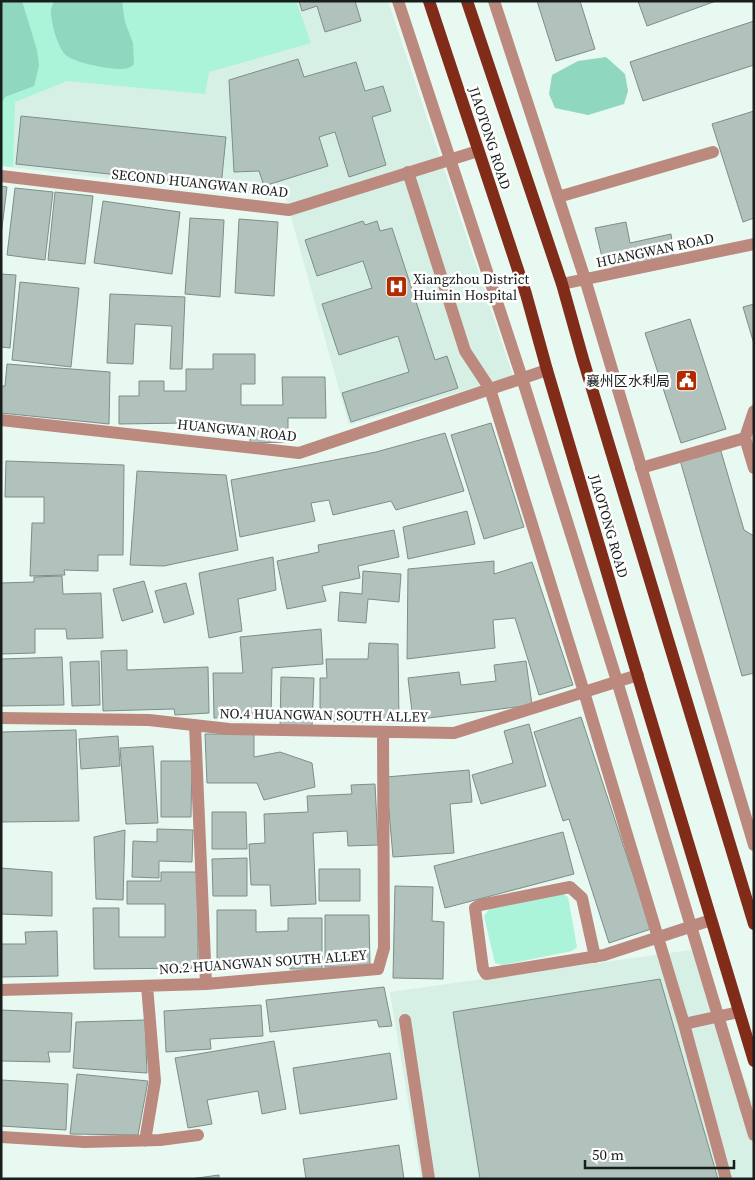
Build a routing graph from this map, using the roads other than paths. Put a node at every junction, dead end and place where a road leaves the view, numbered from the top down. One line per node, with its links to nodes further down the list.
1 (398, 1): 7 (street)
2 (429, 1): 5 (main road, JIAOTONG ROAD)
3 (467, 1): 13 (main road, JIAOTONG ROAD)
4 (494, 1): 10 (street)
5 (478, 151): 7 (street, SECOND HUANGWAN ROAD); 14 (main road, JIAOTONG ROAD)
6 (713, 152): 10 (street)
7 (450, 160): 8 (street, SECOND HUANGWAN ROAD); 15 (street)
8 (408, 172): 9 (street, SECOND HUANGWAN ROAD); 16 (street)
9 (1, 176)
10 (558, 198): 12 (street)
11 (754, 244): 12 (street, HUANGWAN ROAD)
12 (585, 279): 13 (street, HUANGWAN ROAD); 20 (street)
13 (562, 284): 30 (main road, JIAOTONG ROAD)
14 (547, 370): 15 (street, HUANGWAN ROAD); 22 (main road, JIAOTONG ROAD)
15 (522, 378): 16 (street, HUANGWAN ROAD); 23 (street)
16 (490, 389): 18 (street, HUANGWAN ROAD); 24 (street)
17 (754, 411): 19 (street)
18 (1, 420)
19 (745, 438): 20 (street); 21 (street)
20 (641, 468): 28 (street)
21 (754, 468)
22 (638, 675): 23 (street, NO.4 HUANGWAN SOUTH ALLEY); 29 (main road, JIAOTONG ROAD)
23 (617, 681): 24 (street, NO.4 HUANGWAN SOUTH ALLEY); 31 (street)
24 (584, 692): 27 (street, NO.4 HUANGWAN SOUTH ALLEY); 32 (street)
25 (1, 718): 26 (street, NO.4 HUANGWAN SOUTH ALLEY)
26 (195, 725): 27 (street, NO.4 HUANGWAN SOUTH ALLEY); 34 (street)
27 (383, 732): 34 (street, NO.2 HUANGWAN SOUTH ALLEY)
28 (754, 845)
29 (711, 920): 31 (street); 37 (main road, JIAOTONG ROAD)
30 (754, 924)
31 (691, 926): 32 (street); 38 (street)
32 (659, 937): 33 (street); 40 (street)
33 (595, 957): 33 (street)
34 (206, 984): 35 (street, NO.2 HUANGWAN SOUTH ALLEY)
35 (147, 986): 36 (street, NO.2 HUANGWAN SOUTH ALLEY); 45 (street)
36 (1, 990)
37 (739, 1012): 38 (street); 41 (main road, JIAOTONG ROAD)
38 (718, 1016): 40 (street); 43 (street)
39 (405, 1020): 46 (street)
40 (684, 1024): 47 (street)
41 (754, 1061)
42 (198, 1134): 45 (street)
43 (754, 1135)
44 (1, 1137): 45 (street)
45 (145, 1141)
46 (429, 1179)
47 (726, 1179)

